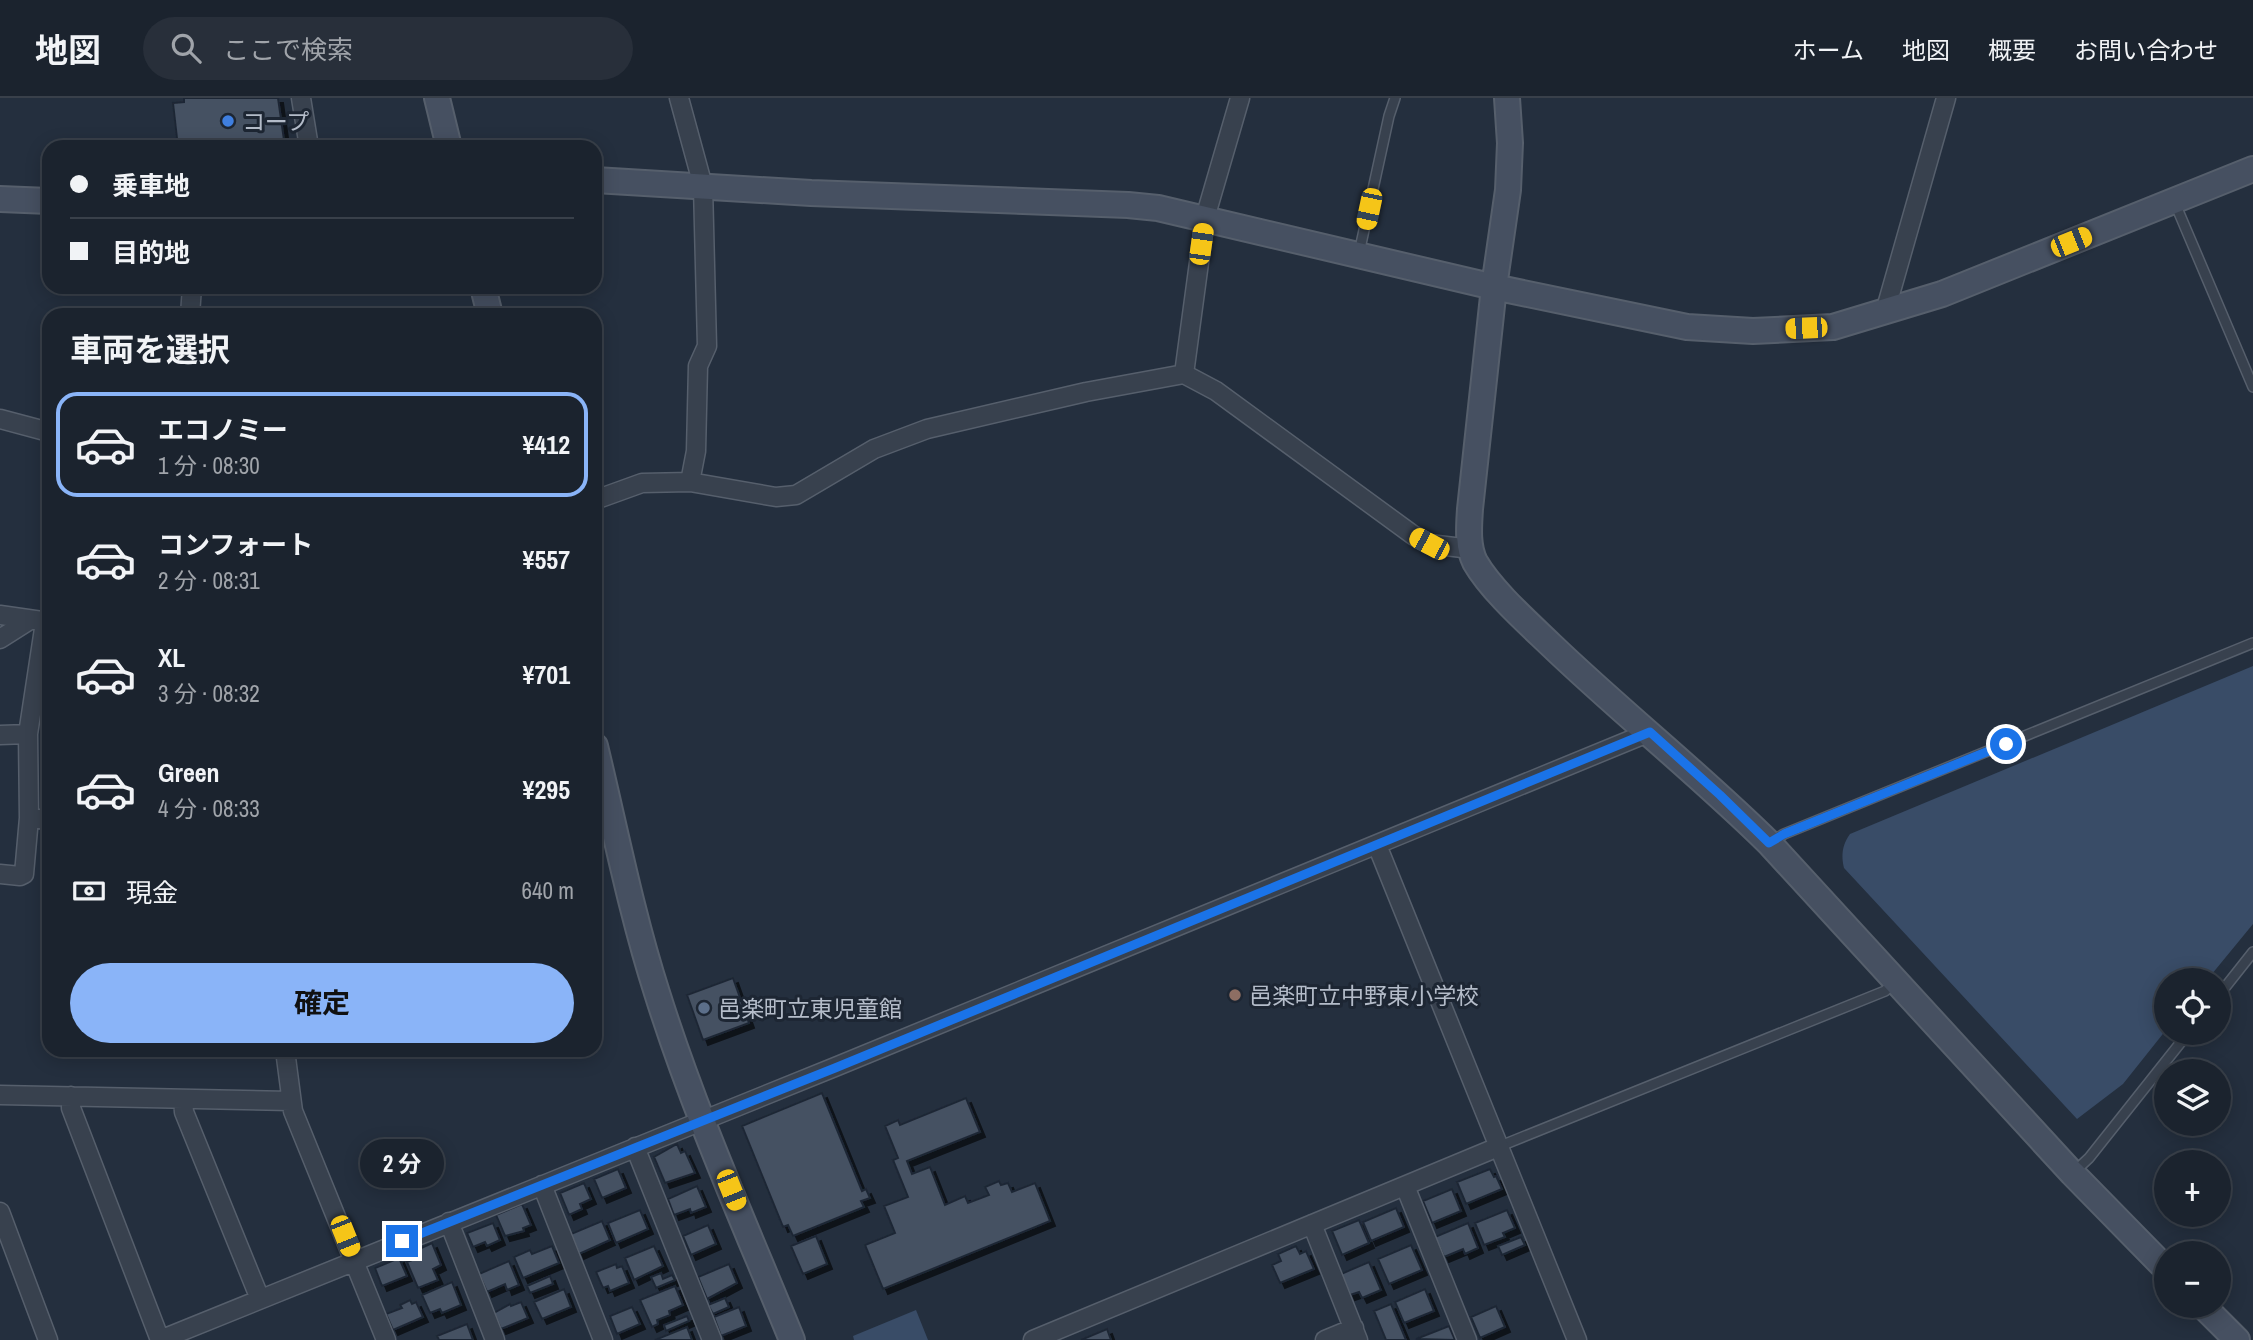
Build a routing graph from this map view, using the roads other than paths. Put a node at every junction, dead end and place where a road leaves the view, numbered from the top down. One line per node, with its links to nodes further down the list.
1 (301, 98): 8 (street)
2 (437, 98): 9 (street)
3 (679, 98): 12 (street)
4 (1240, 98): 16 (street)
5 (1395, 98): 17 (lane)
6 (1507, 98): 18 (street)
7 (1946, 98): 19 (street)
8 (308, 140)
9 (447, 140)
10 (2253, 169): 15 (street)
11 (602, 180): 12 (street)
12 (703, 186): 16 (street); 24 (street)
13 (0, 199): 14 (street)
14 (42, 201)
15 (2174, 201): 19 (street); 21 (lane)
16 (1205, 218): 17 (street); 20 (street)
17 (1359, 255): 18 (street)
18 (1493, 286): 19 (street); 26 (street)
19 (1885, 312)
20 (1184, 374): 24 (street); 26 (street)
21 (2253, 387)
22 (0, 419): 23 (street)
23 (42, 430)
24 (690, 482): 25 (street)
25 (602, 497)
26 (1471, 549): 31 (street)
27 (0, 615): 28 (street)
28 (41, 621): 29 (street); 32 (street)
29 (0, 639)
30 (2253, 643): 37 (lane)
31 (1650, 732): 37 (street); 38 (street)
32 (28, 734): 33 (street); 35 (street)
33 (0, 735)
34 (602, 805): 49 (street)
35 (29, 818): 36 (street); 39 (street)
36 (42, 819)
37 (1769, 843): 42 (street)
38 (1377, 845): 49 (street); 51 (street)
39 (0, 874)
40 (2253, 952): 41 (lane)
41 (2231, 980)
42 (1894, 982): 51 (lane); 52 (street)
43 (2179, 1045): 52 (lane)
44 (286, 1057): 48 (street)
45 (0, 1096): 46 (street)
46 (72, 1096): 47 (street); 64 (street)
47 (183, 1099): 48 (street); 60 (street)
48 (291, 1101): 59 (street)
49 (702, 1119): 50 (street); 69 (street)
50 (635, 1147): 53 (street); 68 (street)
51 (1498, 1147): 54 (street); 73 (street)
52 (2073, 1174): 58 (street)
53 (542, 1185): 56 (street); 67 (street)
54 (1405, 1186): 57 (street); 72 (street)
55 (0, 1212): 63 (street)
56 (449, 1222): 59 (street); 66 (street)
57 (1312, 1224): 62 (street); 70 (street)
58 (2154, 1257)
59 (355, 1260): 60 (street); 65 (street)
60 (260, 1299): 64 (street)
61 (2215, 1318): 74 (street)
62 (1356, 1334): 71 (street)
63 (48, 1340)
64 (160, 1340)
65 (386, 1340)
66 (495, 1340)
67 (603, 1340)
68 (712, 1340)
69 (792, 1340)
70 (1033, 1340)
71 (1325, 1340)
72 (1467, 1340)
73 (1577, 1340)
74 (2237, 1340)

